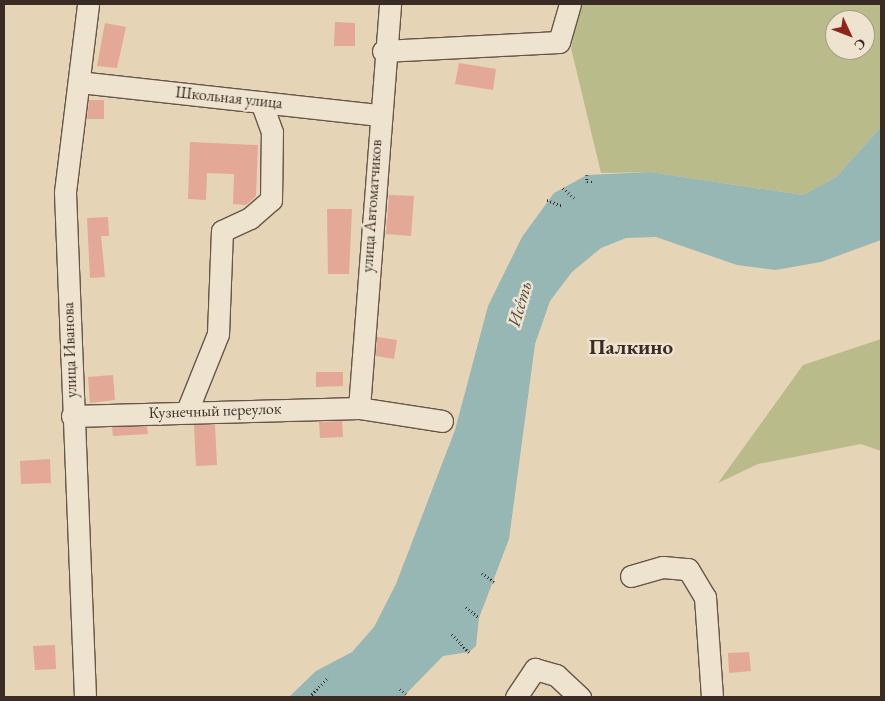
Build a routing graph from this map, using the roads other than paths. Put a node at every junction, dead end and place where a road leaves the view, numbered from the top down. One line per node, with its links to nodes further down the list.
1 (88, 4): 5 (street, улица Иванова)
2 (390, 4): 4 (street, улица Автоматчиков)
3 (570, 4): 4 (street)
4 (383, 52): 7 (street, улица Автоматчиков)
5 (79, 82): 6 (street, Школьная улица); 10 (street, улица Иванова)
6 (261, 102): 7 (street, Школьная улица); 9 (street)
7 (378, 115): 8 (street, улица Автоматчиков)
8 (359, 408): 9 (street, Кузнечный переулок); 11 (street, Кузнечный переулок)
9 (188, 411): 10 (street, Кузнечный переулок)
10 (72, 416): 13 (street, улица Иванова)
11 (442, 421)
12 (631, 576): 16 (street)
13 (85, 697)
14 (516, 697): 15 (street)
15 (580, 697)
16 (712, 697)

